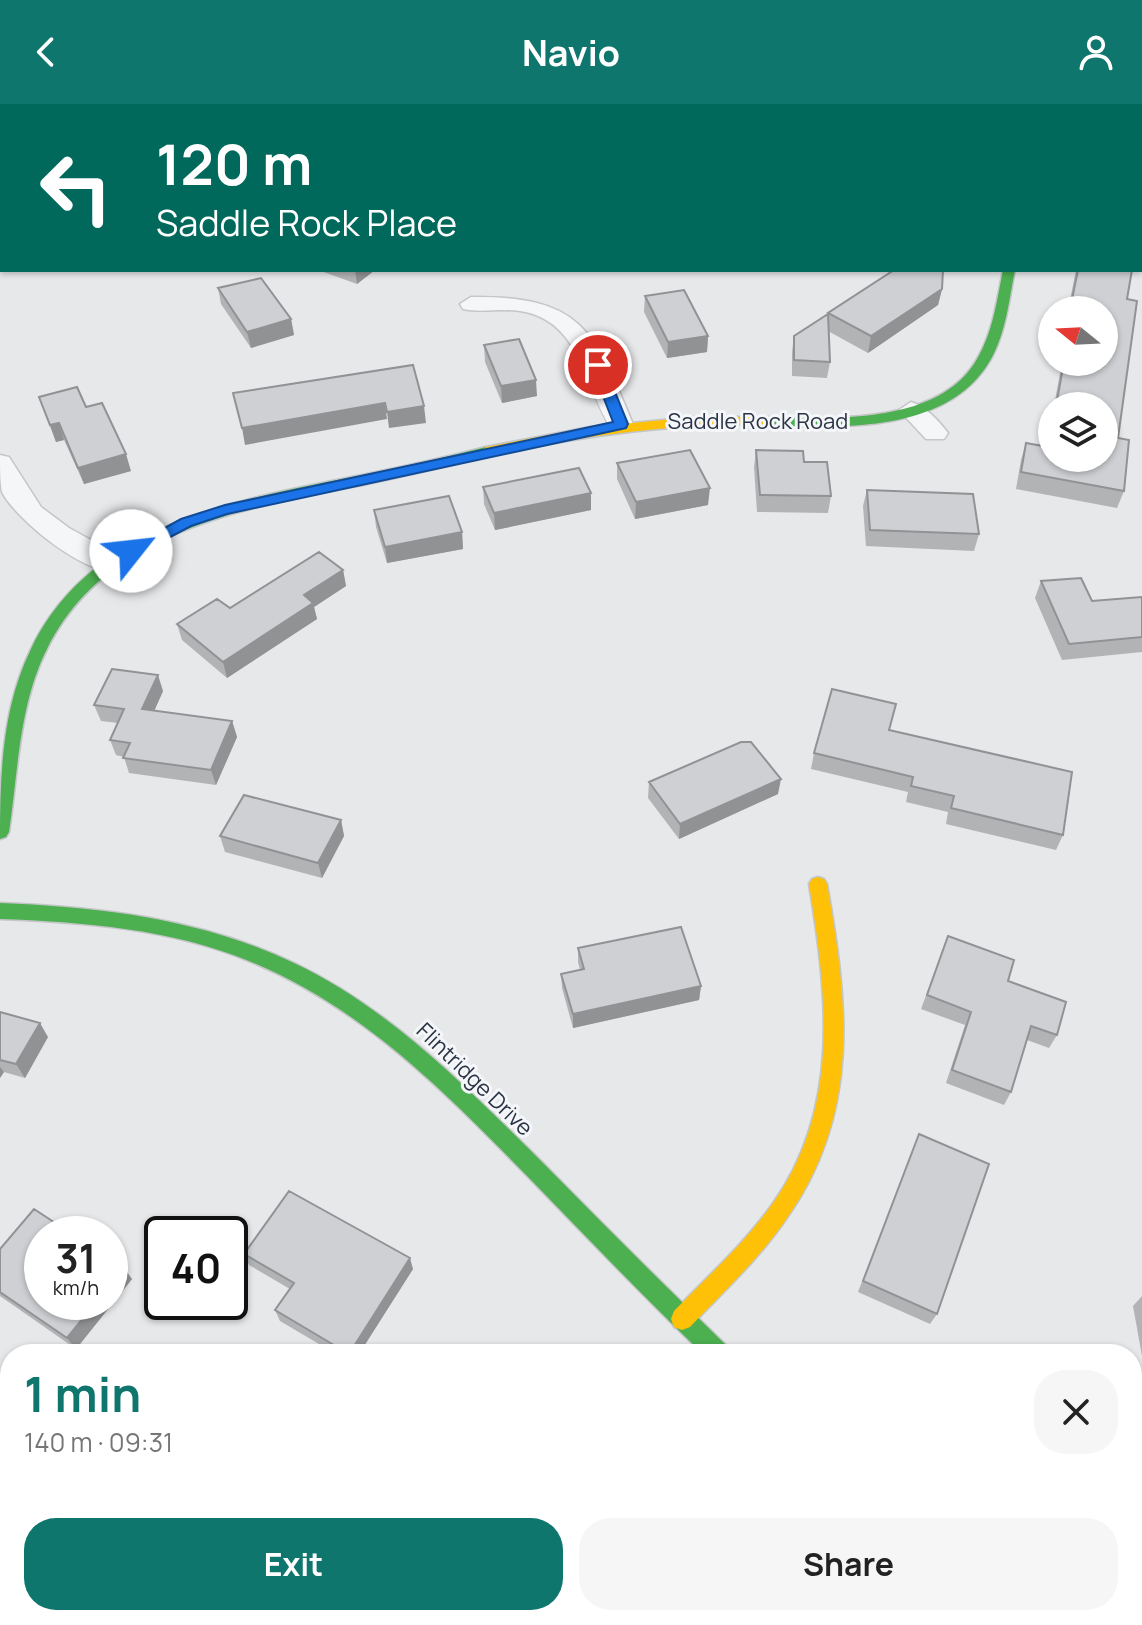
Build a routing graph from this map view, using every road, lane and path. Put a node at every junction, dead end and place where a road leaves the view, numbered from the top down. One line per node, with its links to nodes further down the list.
1 (1008, 272): 3 (street, Saddle Rock Road)
2 (471, 304): 4 (street)
3 (911, 410): 4 (street, Saddle Rock Road); 5 (street)
4 (621, 424): 7 (street, Saddle Rock Road)
5 (935, 433)
6 (0, 463): 7 (street)
7 (112, 564): 8 (street, Saddle Rock Road)
8 (0, 832)
9 (818, 884): 11 (street)
10 (0, 911): 11 (street, Flintridge Drive)
11 (682, 1319): 12 (street, Flintridge Drive)
12 (708, 1344)

